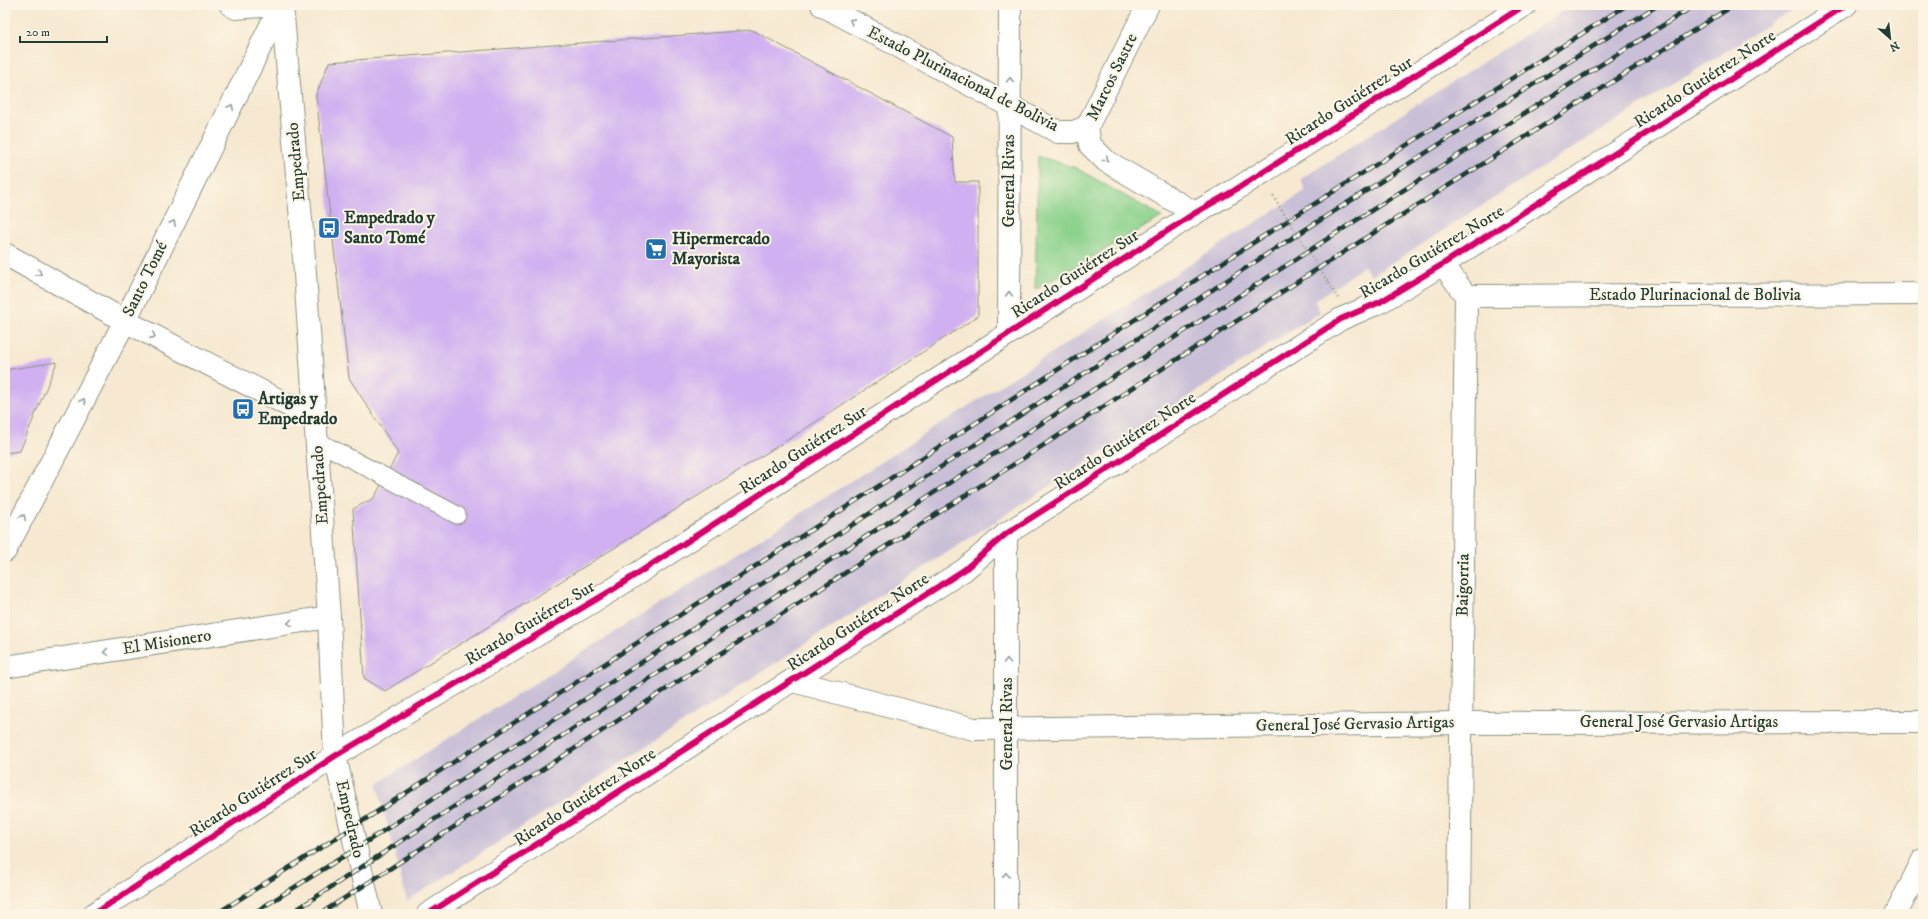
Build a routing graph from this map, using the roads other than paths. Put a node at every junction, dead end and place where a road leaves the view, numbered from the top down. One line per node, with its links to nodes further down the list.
1 (231, 5): 2 (street)
2 (274, 5)
3 (282, 5): 16 (street, Santo Tomé, one-way to 3); 18 (street, Empedrado)
4 (822, 5): 9 (street, Estado Plurinacional de Bolivia, one-way to 4)
5 (1010, 5): 9 (street, General Rivas, one-way to 5)
6 (1148, 5): 10 (street, Marcos Sastre)
7 (1525, 5): 11 (street, Ricardo Gutiérrez Sur)
8 (1846, 5): 13 (street, Ricardo Gutiérrez Norte)
9 (1009, 105): 10 (street, Estado Plurinacional de Bolivia); 17 (street, General Rivas, one-way to 9)
10 (1086, 128): 11 (street, one-way to 11)
11 (1194, 213): 17 (street, Ricardo Gutiérrez Sur)
12 (5, 254): 16 (street, one-way to 16)
13 (1443, 264): 15 (street); 20 (street, Ricardo Gutiérrez Norte)
14 (1923, 294): 15 (street, Estado Plurinacional de Bolivia)
15 (1466, 296): 26 (street, Baigorria)
16 (125, 321): 18 (street, one-way to 18); 21 (street, Santo Tomé, one-way to 16)
17 (1009, 333): 28 (street, Ricardo Gutiérrez Sur)
18 (316, 430): 19 (lane); 22 (street, Empedrado)
19 (457, 515)
20 (1006, 534): 24 (street, Ricardo Gutiérrez Norte); 27 (street, General Rivas, one-way to 20)
21 (5, 551)
22 (329, 617): 23 (street, El Misionero, one-way to 23); 28 (street, Empedrado)
23 (5, 667)
24 (792, 681): 27 (street, General José Gervasio Artigas); 33 (street, Ricardo Gutiérrez Norte)
25 (1923, 722): 26 (street, General José Gervasio Artigas)
26 (1462, 723): 27 (street, General José Gervasio Artigas); 35 (street, Baigorria)
27 (1007, 728): 34 (street, General Rivas, one-way to 27)
28 (335, 756): 31 (street, Ricardo Gutiérrez Sur); 32 (street, Empedrado)
29 (1923, 860): 30 (street)
30 (1899, 913)
31 (94, 914)
32 (371, 914)
33 (428, 914)
34 (1006, 914)
35 (1459, 914)

